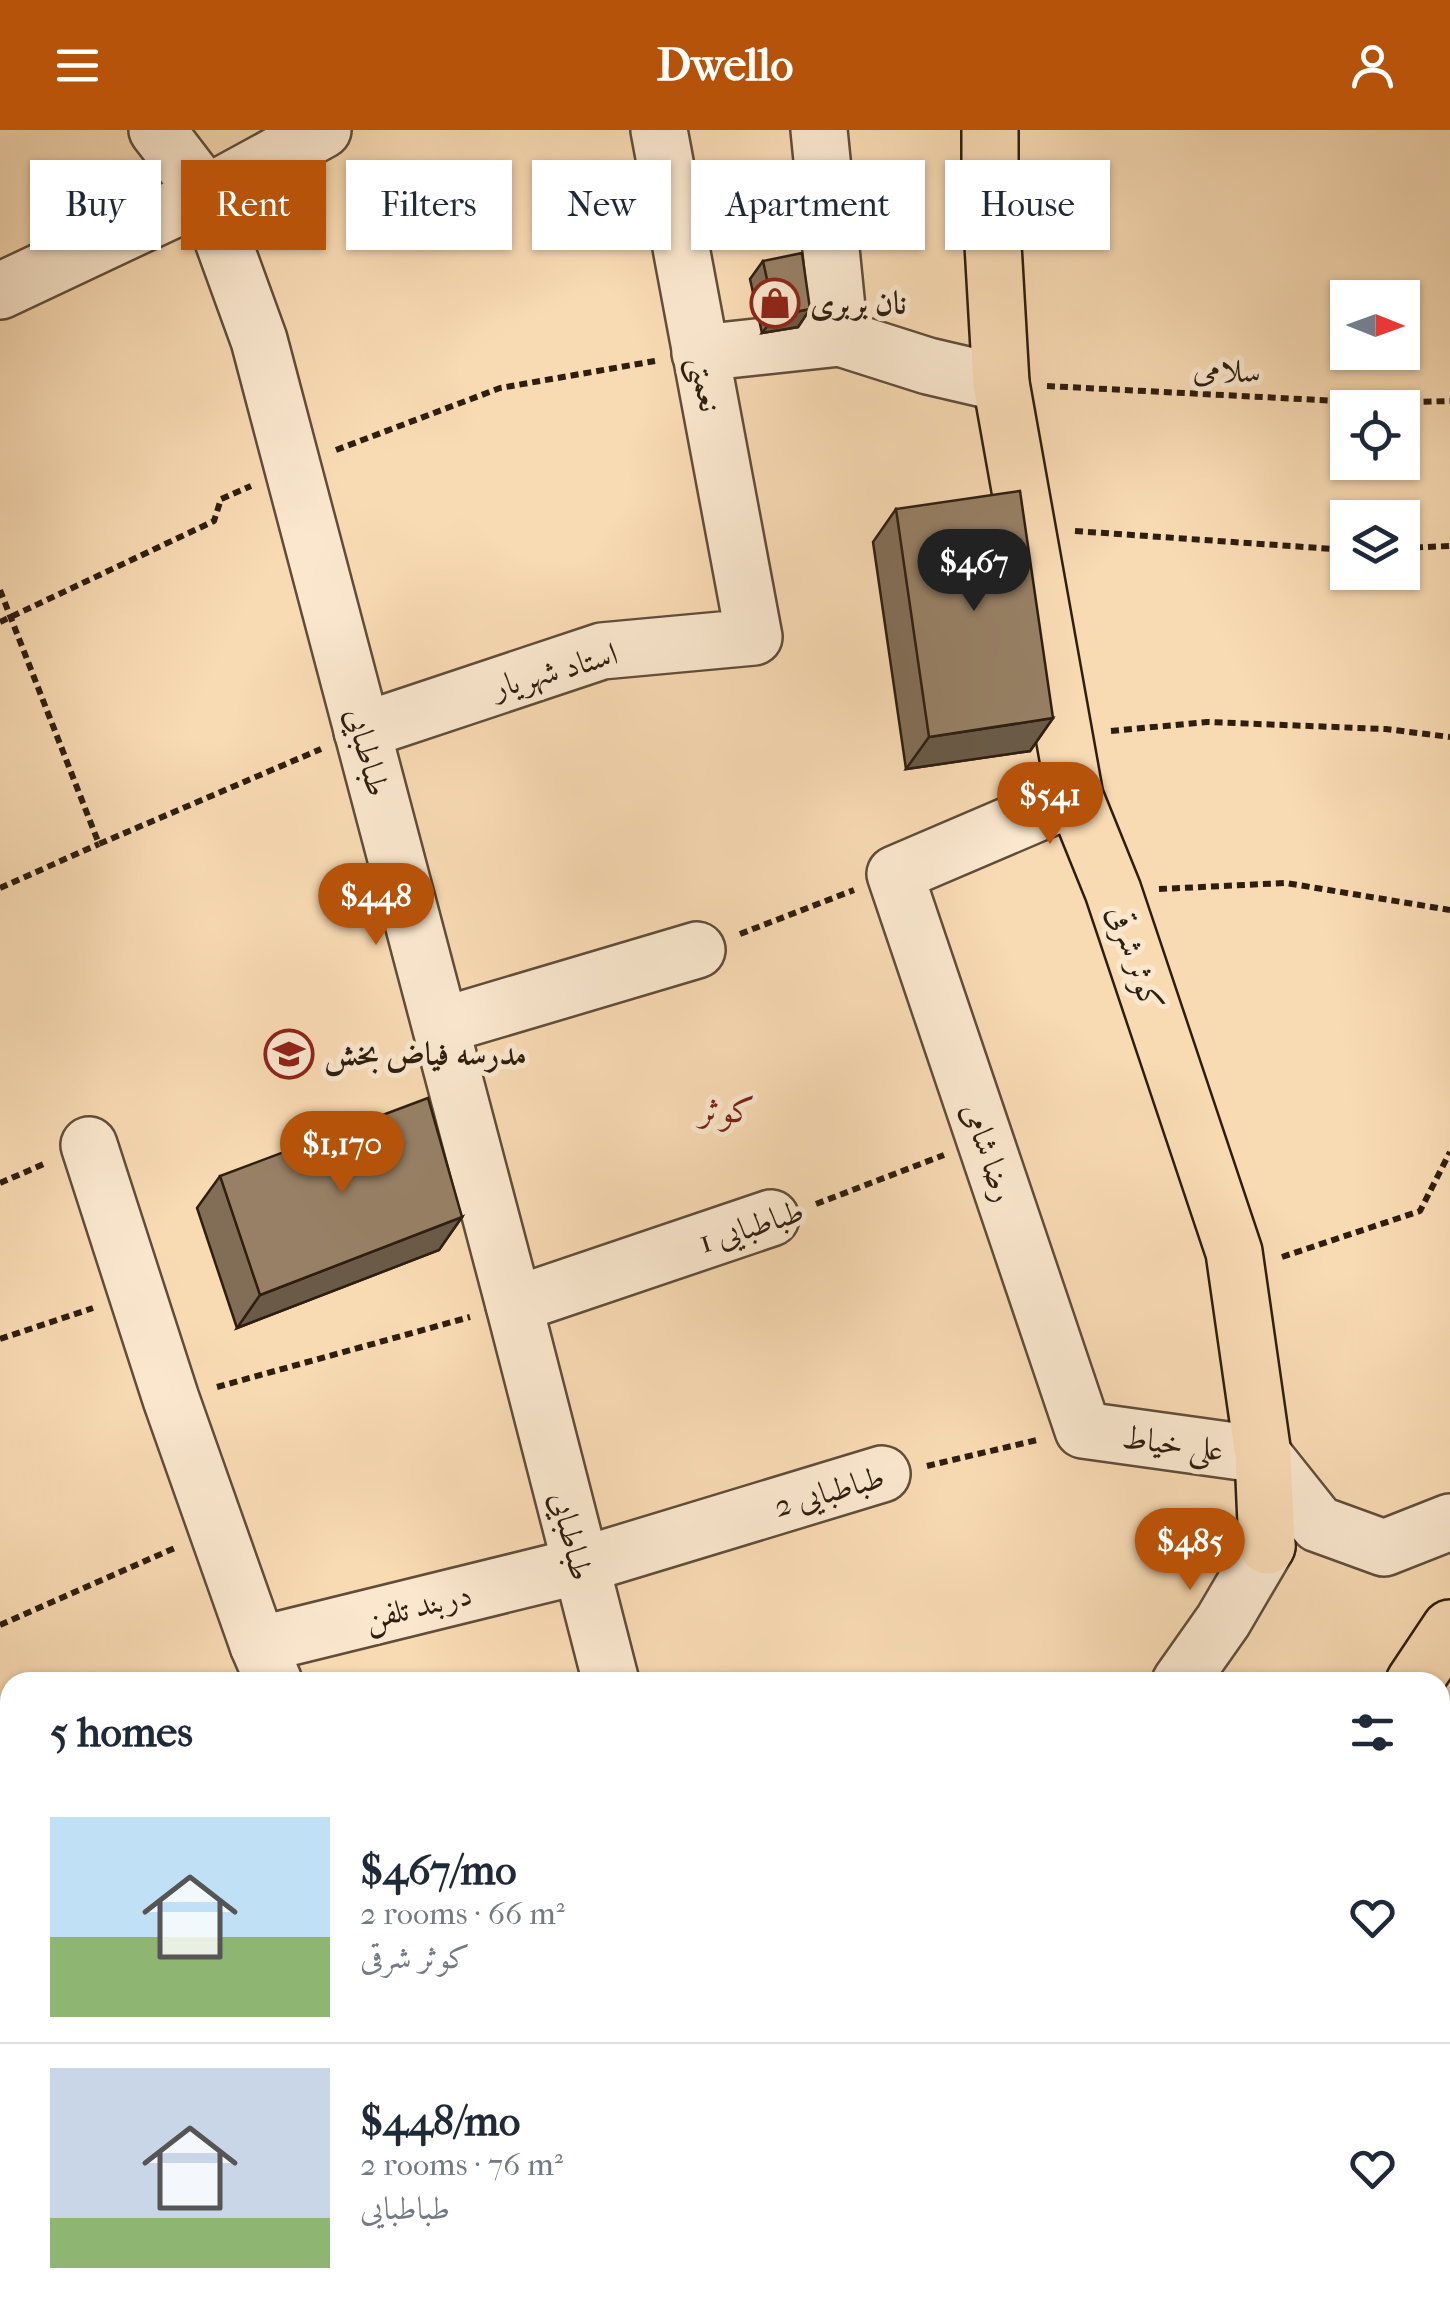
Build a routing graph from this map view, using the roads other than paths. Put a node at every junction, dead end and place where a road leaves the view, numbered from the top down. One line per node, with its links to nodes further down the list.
1 (157, 130): 7 (street, طباطبایی)
2 (323, 130): 6 (street)
3 (658, 130): 12 (street, نعمتی)
4 (819, 130): 11 (street)
5 (990, 130): 13 (main road, کوثر شرقی)
6 (268, 160)
7 (181, 161)
8 (181, 206): 10 (street)
9 (226, 250): 15 (street, طباطبایی)
10 (0, 291)
11 (840, 338): 12 (street); 13 (street)
12 (700, 352): 14 (street, نعمتی)
13 (1001, 383): 16 (main road, کوثر شرقی)
14 (754, 637): 15 (street, استاد شهریار)
15 (362, 731): 18 (street, طباطبایی)
16 (1081, 811): 22 (street, رضا شامی); 23 (main road, کوثر شرقی)
17 (697, 950): 18 (street)
18 (441, 1026): 21 (street, طباطبایی)
19 (89, 1145): 29 (street)
20 (772, 1218): 21 (street, طباطبایی 1)
21 (514, 1305): 27 (street, طباطبایی)
22 (1083, 1430): 23 (street, علی خیاط)
23 (1264, 1456): 25 (street); 26 (main road, کوثر شرقی)
24 (882, 1474): 27 (street, طباطبایی 2)
25 (1450, 1522)
26 (1267, 1546): 31 (street)
27 (579, 1566): 29 (street, دربند تلفن); 30 (street, طباطبایی)
28 (1450, 1628): 32 (main road)
29 (266, 1664)
30 (607, 1672)
31 (1187, 1672)
32 (1421, 1672)

